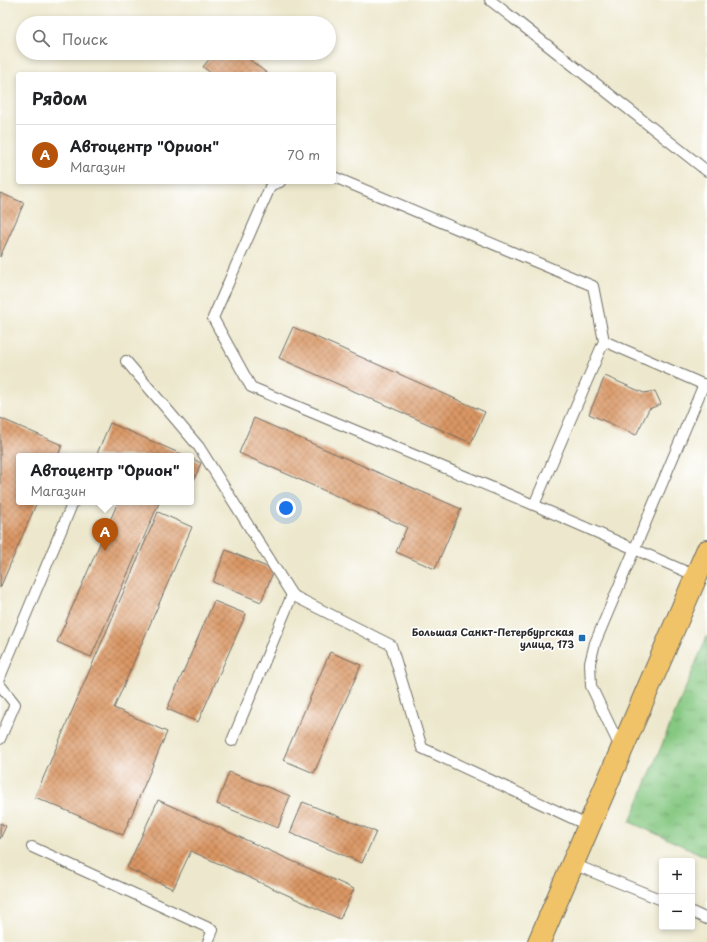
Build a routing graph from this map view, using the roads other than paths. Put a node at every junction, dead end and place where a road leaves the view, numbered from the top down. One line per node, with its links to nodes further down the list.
1 (490, 0): 2 (lane)
2 (707, 171)
3 (336, 178): 5 (lane)
4 (274, 184): 9 (lane)
5 (604, 341): 7 (lane); 9 (lane)
6 (126, 361): 13 (lane)
7 (705, 385): 10 (lane)
8 (72, 505): 14 (lane)
9 (534, 505): 10 (lane)
10 (635, 549): 12 (lane); 18 (lane)
11 (707, 551): 12 (main road)
12 (696, 576): 18 (main road)
13 (292, 595): 17 (lane); 19 (lane)
14 (0, 677)
15 (0, 685): 16 (lane)
16 (0, 739)
17 (232, 741)
18 (622, 751): 19 (main road)
19 (589, 826): 21 (main road)
20 (32, 847): 25 (lane)
21 (573, 864): 22 (lane); 26 (main road)
22 (659, 899)
23 (695, 913): 24 (lane)
24 (707, 918)
25 (208, 942)
26 (539, 942)

